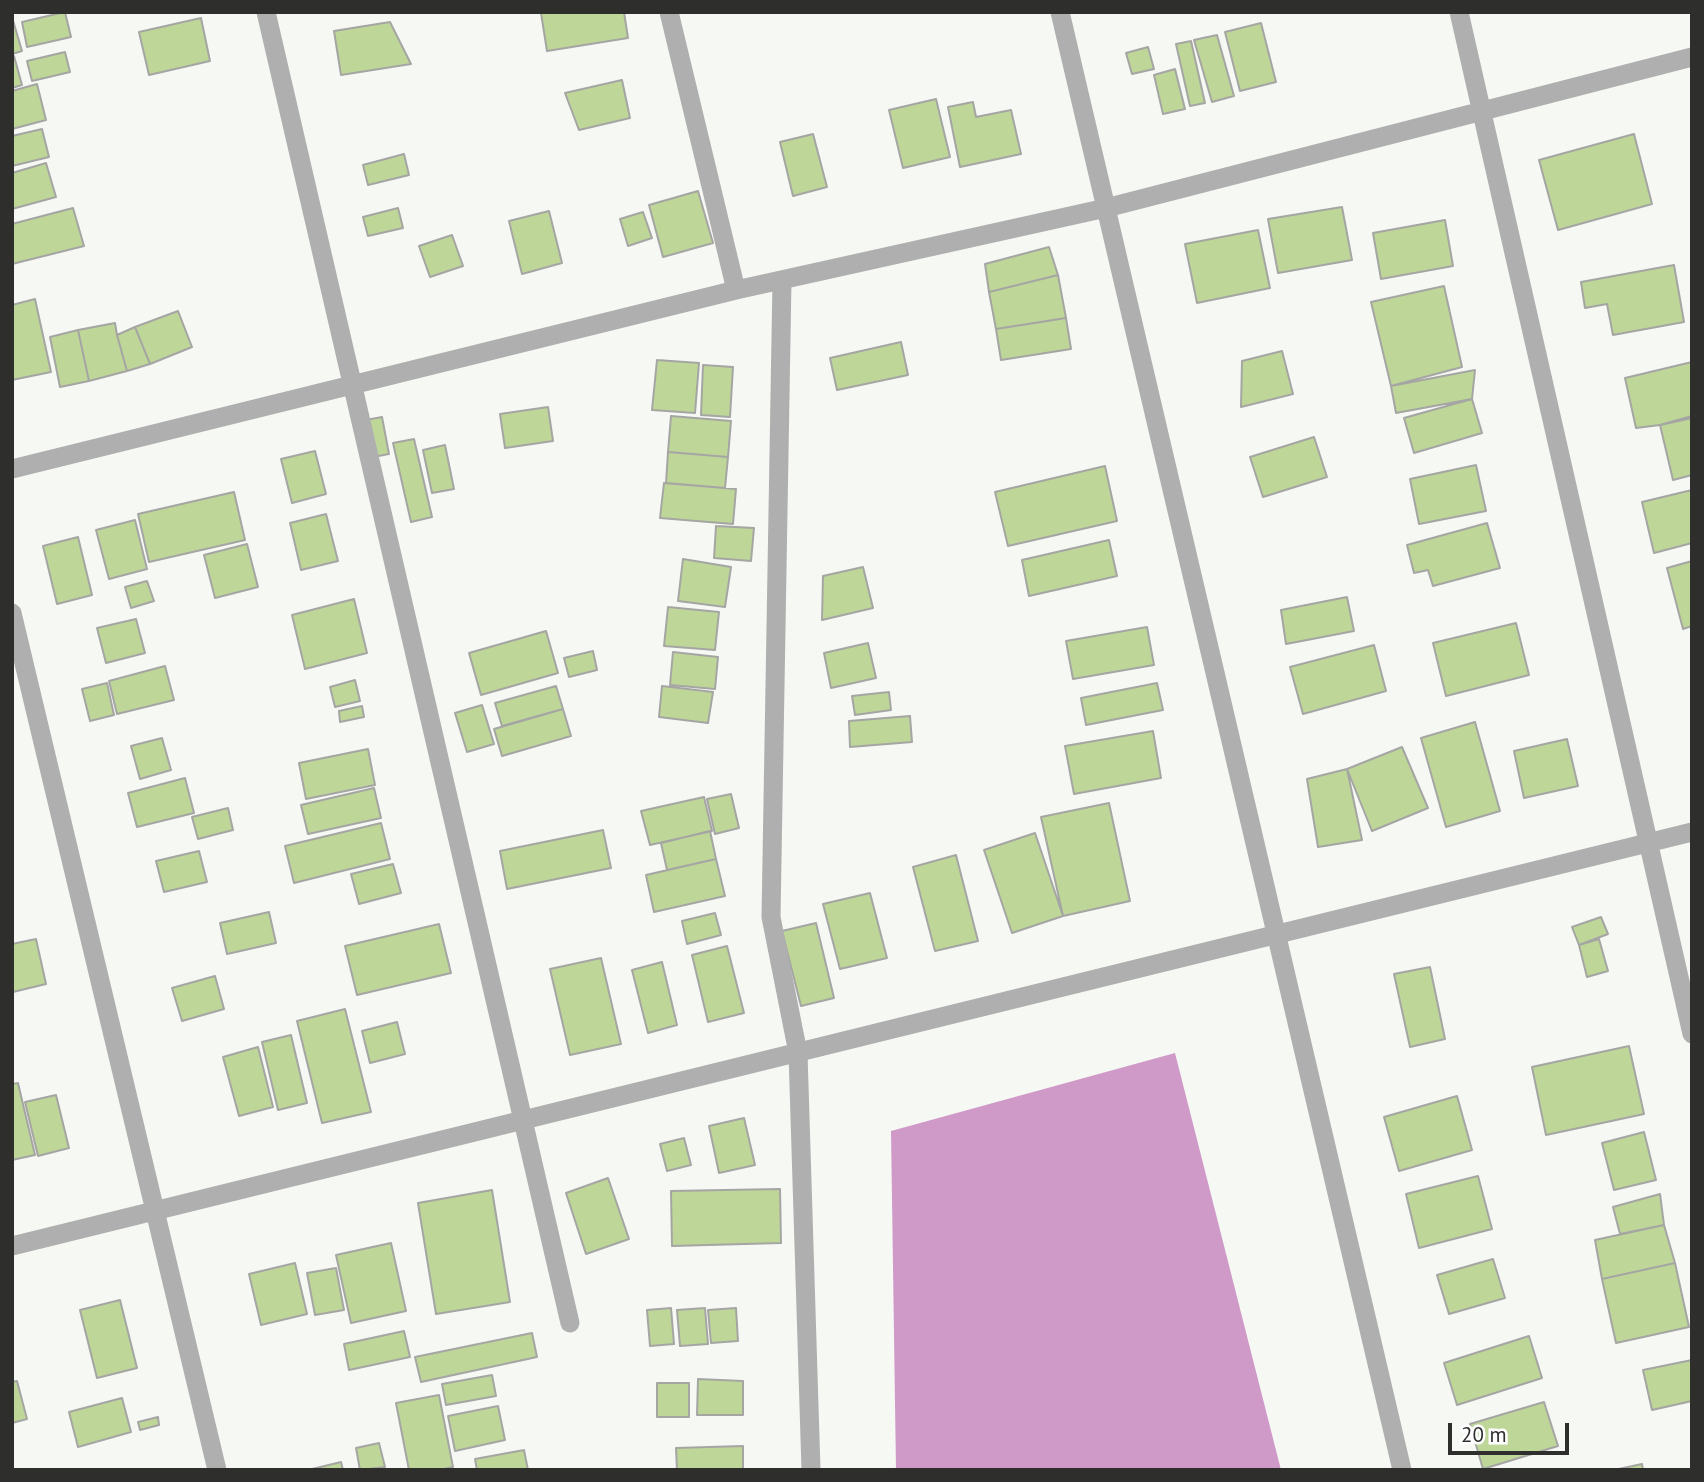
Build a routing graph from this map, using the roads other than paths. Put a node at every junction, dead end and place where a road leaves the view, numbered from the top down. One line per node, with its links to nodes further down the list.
1 (266, 12): 10 (street)
2 (669, 12): 9 (street)
3 (1060, 12): 7 (street)
4 (1458, 12): 6 (street)
5 (1692, 57): 6 (street)
6 (1481, 111): 7 (street); 14 (street)
7 (1106, 208): 8 (street); 15 (street)
8 (782, 280): 9 (street); 17 (street)
9 (736, 289): 10 (street)
10 (352, 385): 11 (street); 18 (street)
11 (12, 469)
12 (12, 613): 19 (street)
13 (1692, 832): 14 (street)
14 (1648, 843): 15 (street); 16 (street)
15 (1277, 935): 17 (street); 24 (street)
16 (1692, 1034)
17 (798, 1053): 18 (street); 23 (street)
18 (523, 1121): 19 (street); 21 (street)
19 (155, 1211): 20 (street); 22 (street)
20 (12, 1247)
21 (570, 1323)
22 (216, 1470)
23 (811, 1470)
24 (1402, 1470)

